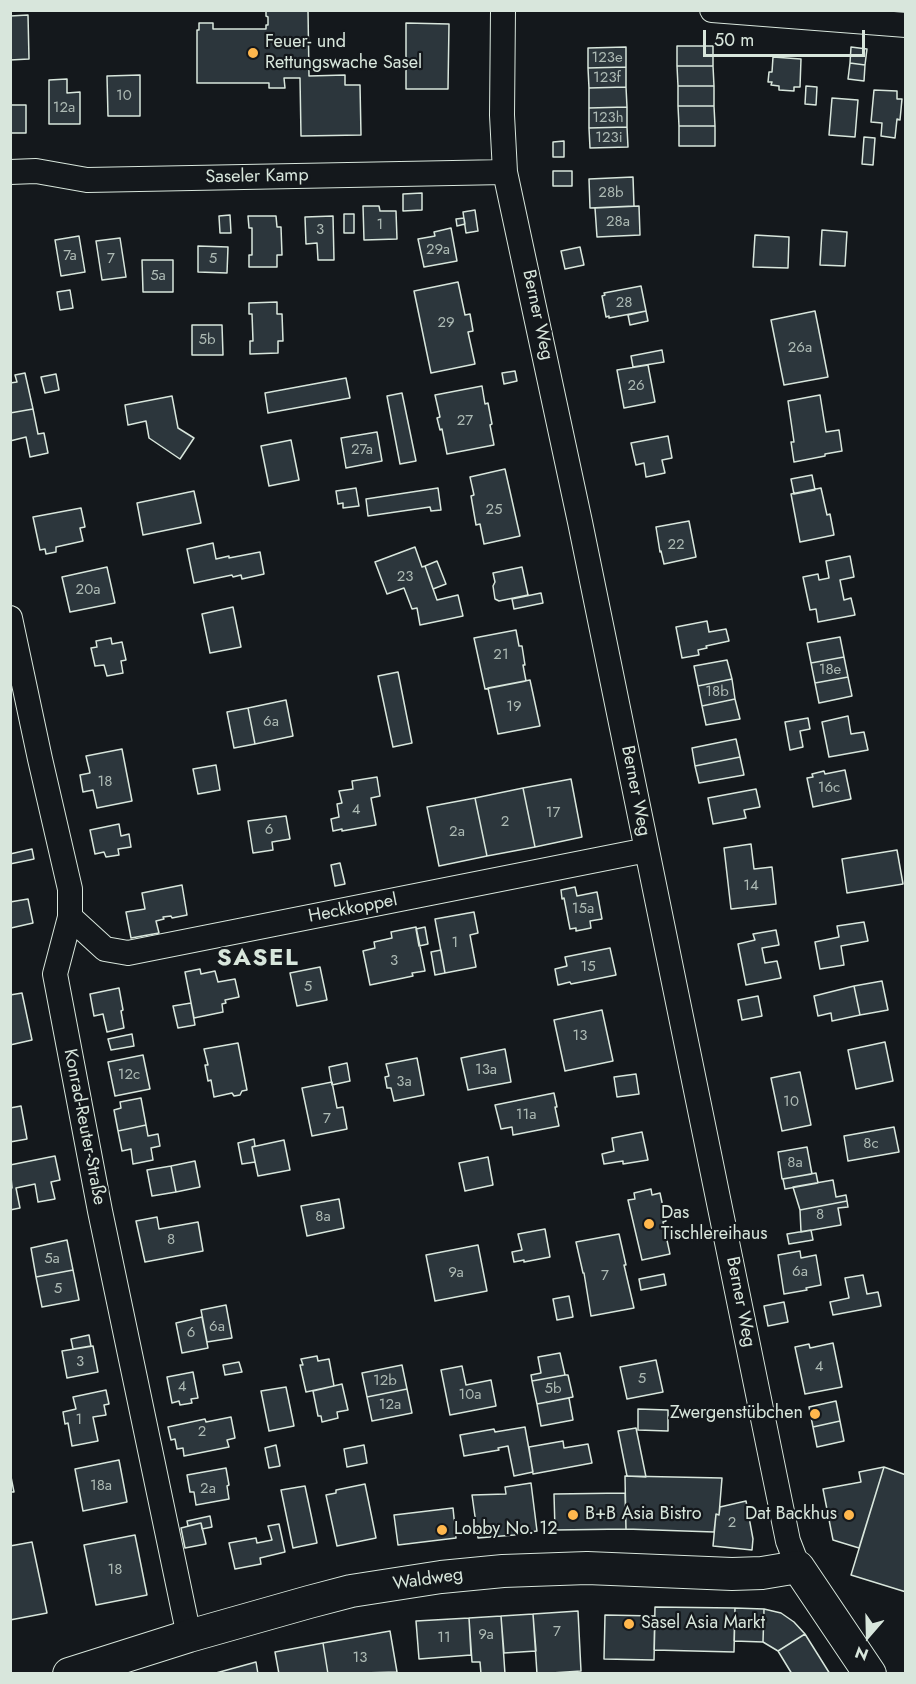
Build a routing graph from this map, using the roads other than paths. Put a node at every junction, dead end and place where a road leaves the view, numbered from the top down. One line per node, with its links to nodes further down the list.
1 (503, 10): 5 (street, Berner Weg)
2 (712, 10): 3 (street)
3 (906, 26)
4 (10, 172): 5 (street, Saseler Kamp)
5 (505, 172): 7 (street, Berner Weg)
6 (10, 618): 8 (street, Konrad-Reuter-Straße)
7 (647, 850): 8 (street, Heckkoppel); 9 (street, Berner Weg)
8 (70, 917): 10 (street, Konrad-Reuter-Straße)
9 (798, 1567): 10 (main road, Waldweg); 12 (main road)
10 (189, 1636): 11 (main road, Waldweg)
11 (79, 1672)
12 (870, 1674)

